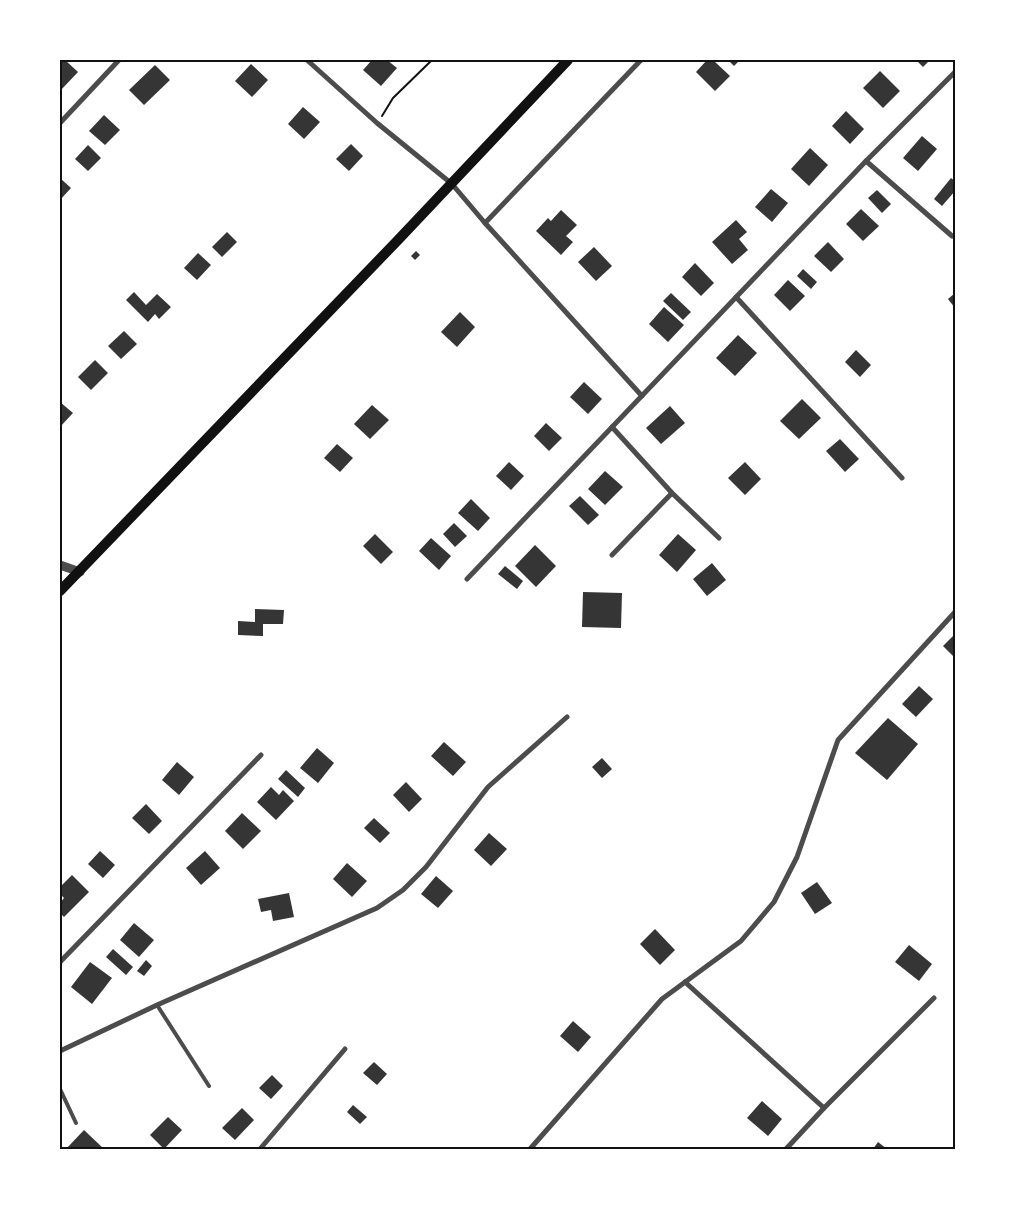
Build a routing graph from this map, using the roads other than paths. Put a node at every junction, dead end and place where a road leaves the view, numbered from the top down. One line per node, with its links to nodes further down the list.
1 (119, 60): 6 (street)
2 (307, 60): 8 (street)
3 (568, 60): 8 (main road)
4 (640, 60): 9 (street)
5 (955, 72): 7 (street)
6 (60, 123)
7 (866, 161): 10 (street); 11 (street)
8 (452, 184): 9 (street); 19 (main road)
9 (485, 223): 12 (street)
10 (952, 236)
11 (736, 297): 12 (street); 14 (street)
12 (642, 396): 13 (street)
13 (612, 427): 15 (street); 20 (street)
14 (902, 478)
15 (672, 493): 16 (street); 17 (street)
16 (719, 538)
17 (612, 555)
18 (60, 565): 19 (street)
19 (80, 572): 21 (main road)
20 (467, 579)
21 (60, 591)
22 (955, 612): 26 (street)
23 (567, 717): 28 (street)
24 (261, 754): 25 (street)
25 (60, 962)
26 (685, 982): 33 (street); 36 (street)
27 (934, 998): 33 (street)
28 (157, 1005): 30 (street); 31 (lane)
29 (345, 1049): 35 (street)
30 (60, 1052)
31 (209, 1086)
32 (60, 1089): 34 (lane)
33 (824, 1108): 37 (street)
34 (76, 1123)
35 (260, 1149)
36 (530, 1149)
37 (786, 1149)

